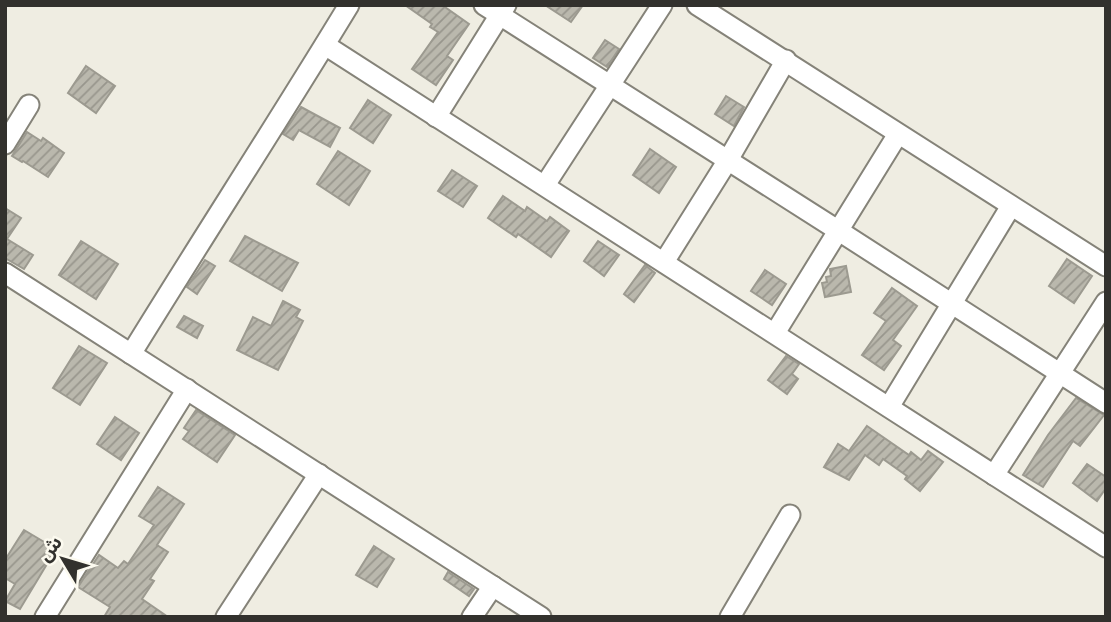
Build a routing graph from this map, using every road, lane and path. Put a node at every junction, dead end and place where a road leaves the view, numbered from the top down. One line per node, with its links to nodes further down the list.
1 (349, 5): 5 (street)
2 (662, 5): 7 (street)
3 (697, 5): 6 (street)
4 (497, 9): 7 (street); 9 (street)
5 (325, 45): 9 (street); 22 (street)
6 (786, 60): 10 (street); 12 (street)
7 (612, 86): 12 (street); 13 (street)
8 (29, 105): 11 (street)
9 (436, 117): 13 (street)
10 (898, 134): 14 (street); 15 (street)
11 (5, 144)
12 (728, 160): 15 (street); 16 (street)
13 (545, 185): 16 (street)
14 (1011, 206): 17 (street); 20 (street)
15 (839, 231): 20 (street); 21 (street)
16 (664, 262): 21 (street)
17 (1106, 266)
18 (5, 273): 22 (street)
19 (1106, 302): 23 (street)
20 (950, 304): 23 (street); 26 (street)
21 (775, 332): 26 (street)
22 (131, 354): 24 (street)
23 (1060, 374): 25 (street); 28 (street)
24 (187, 389): 27 (street); 32 (street)
25 (1106, 404)
26 (889, 407): 28 (street)
27 (319, 474): 31 (street); 33 (street)
28 (994, 475): 30 (street)
29 (790, 514): 36 (street)
30 (1106, 547)
31 (493, 586): 34 (street); 35 (street)
32 (45, 617)
33 (226, 617)
34 (472, 617)
35 (541, 617)
36 (730, 617)

